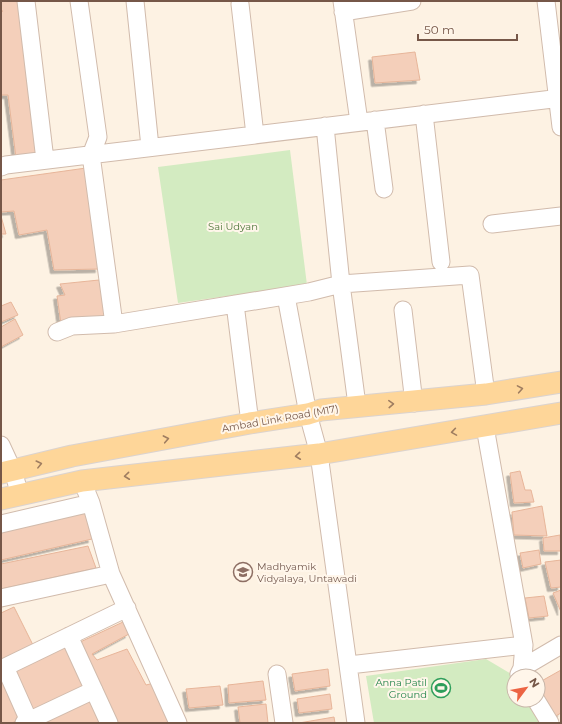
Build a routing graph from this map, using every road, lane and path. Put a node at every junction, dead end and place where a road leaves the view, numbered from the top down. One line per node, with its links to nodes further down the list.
1 (26, 1): 17 (street)
2 (79, 1): 16 (street)
3 (135, 1): 15 (street)
4 (412, 1): 7 (street)
5 (546, 1): 8 (street)
6 (240, 4): 14 (street)
7 (342, 7): 11 (street)
8 (555, 32): 9 (street)
9 (559, 98): 10 (street); 13 (street)
10 (424, 114): 11 (street); 22 (street)
11 (367, 121): 12 (street); 19 (street)
12 (325, 126): 14 (street); 23 (street)
13 (561, 128)
14 (255, 135): 15 (street)
15 (150, 147): 16 (street)
16 (91, 154): 17 (street); 27 (street)
17 (44, 160): 18 (street)
18 (1, 167)
19 (384, 189)
20 (561, 216): 21 (street)
21 (492, 224)
22 (442, 262)
23 (340, 284): 24 (street); 30 (street); 32 (street)
24 (286, 296): 25 (street); 34 (street)
25 (235, 304): 27 (street); 35 (street)
26 (403, 310): 31 (street)
27 (114, 324): 28 (street)
28 (56, 332)
29 (561, 382): 30 (main road, Ambad Link Road (M17), one-way to 29)
30 (486, 394): 31 (main road, Ambad Link Road (M17))
31 (414, 403): 32 (main road, Ambad Link Road (M17), one-way to 31)
32 (357, 405): 34 (main road, Ambad Link Road (M17))
33 (561, 413): 36 (main road)
34 (308, 414): 35 (main road, Ambad Link Road (M17)); 38 (street)
35 (250, 423): 39 (main road, Ambad Link Road (M17), one-way to 35)
36 (485, 427): 38 (main road, one-way to 38); 48 (street)
37 (1, 445): 39 (street)
38 (319, 454): 40 (main road, one-way to 40); 50 (street)
39 (7, 472): 41 (street)
40 (82, 481): 41 (main road); 42 (street)
41 (10, 497)
42 (91, 503): 43 (street); 44 (street)
43 (1, 524)
44 (111, 574): 45 (street); 46 (street)
45 (1, 598)
46 (127, 608): 47 (street); 59 (street)
47 (68, 636): 51 (street); 55 (street)
48 (524, 645): 50 (street); 52 (street)
49 (561, 646): 53 (street)
50 (349, 665): 61 (street)
51 (3, 668): 57 (street)
52 (521, 668)
53 (527, 668)
54 (277, 674): 60 (street)
55 (94, 690): 57 (street); 58 (street)
56 (541, 708): 62 (street)
57 (34, 721)
58 (109, 723)
59 (178, 723)
60 (284, 723)
61 (356, 723)
62 (550, 723)

